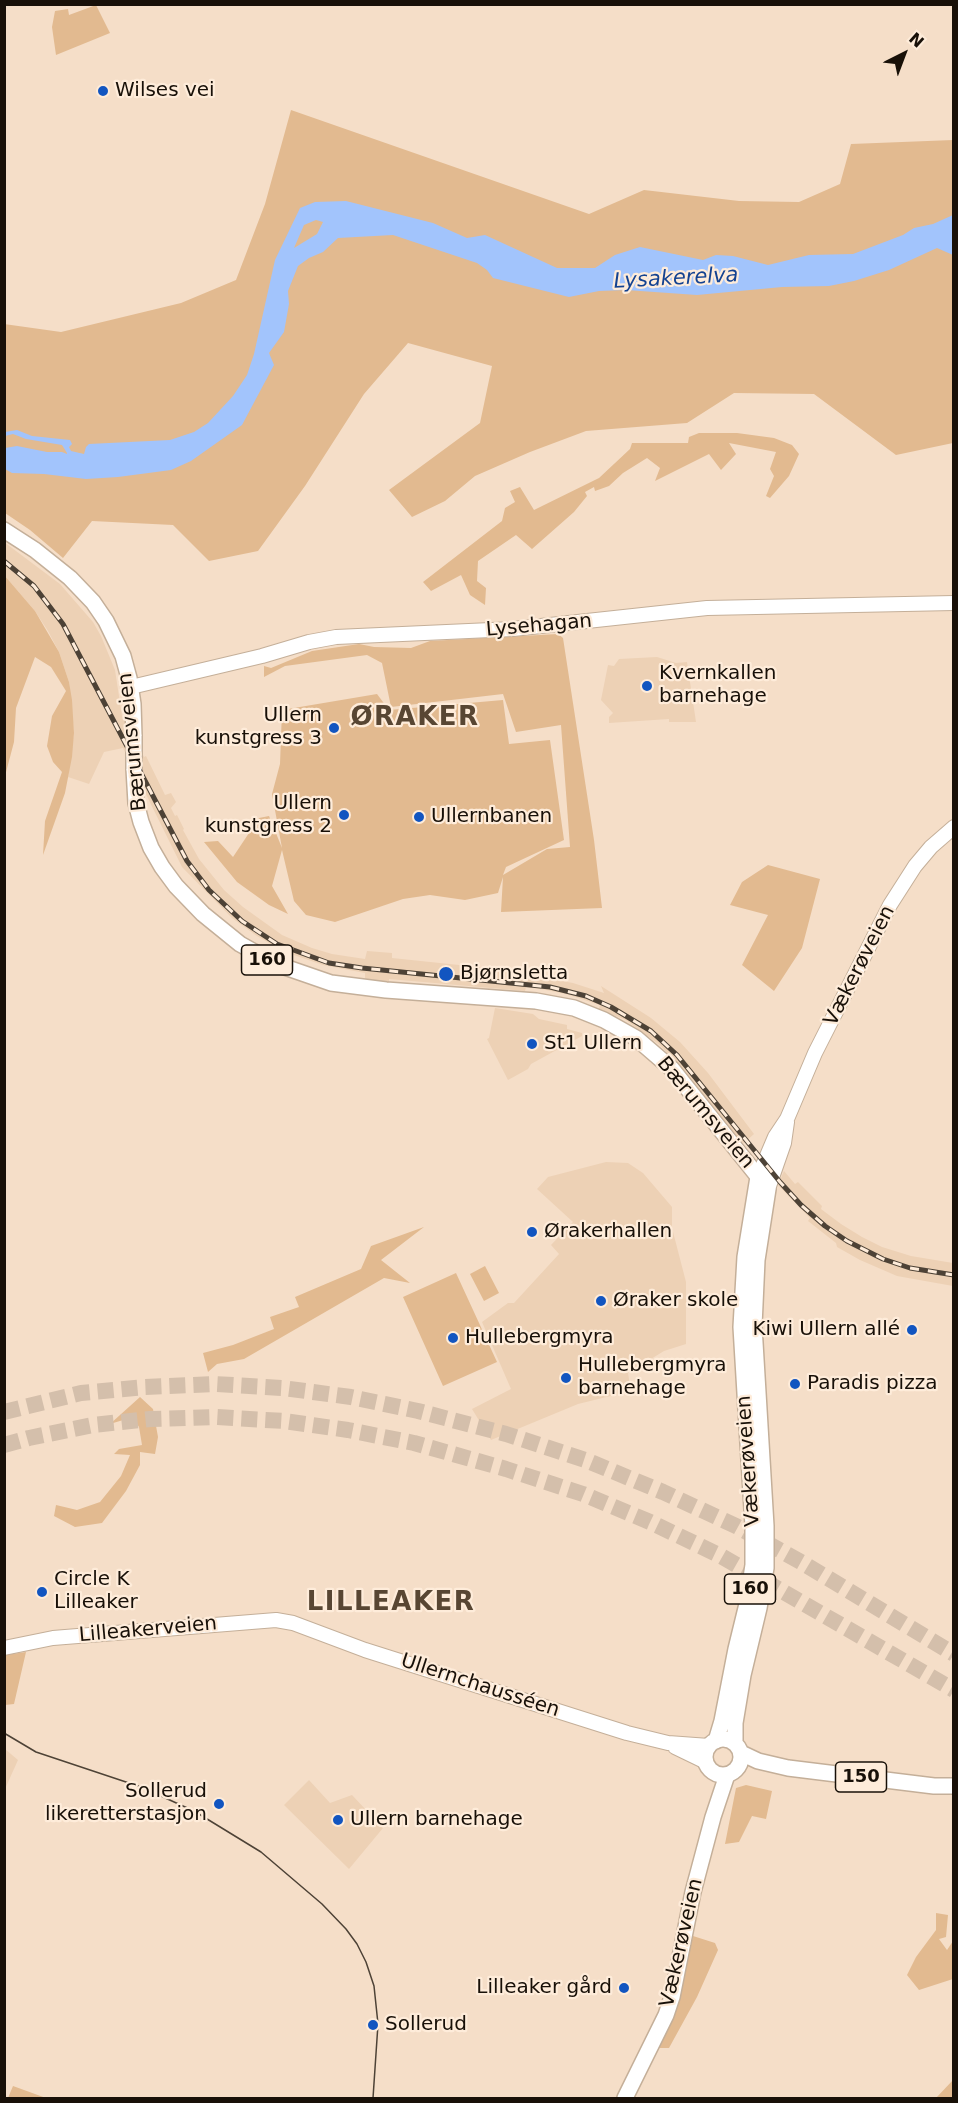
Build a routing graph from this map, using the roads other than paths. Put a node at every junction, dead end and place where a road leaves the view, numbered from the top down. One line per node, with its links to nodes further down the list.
1 (4, 530): 3 (main road, Bærumsveien / 160)
2 (954, 603): 3 (main road, Lysehagan)
3 (131, 687): 5 (main road, Bærumsveien / 160, bridge)
4 (954, 827): 5 (main road, Vækerøveien)
5 (763, 1183): 9 (main road, Vækerøveien / 160); 10 (main road, Vækerøveien / 160)
6 (293, 1623): 7 (main road, Lilleakerveien); 8 (main road, Ullernchausséen)
7 (4, 1648)
8 (668, 1743): 9 (main road, Ullernchausséen); 11 (main road, Ullernchausséen)
9 (712, 1744): 10 (main road); 11 (main road, Vækerøveien / 160)
10 (738, 1748): 12 (main road, 150); 13 (main road, Vækerøveien / 160)
11 (709, 1766): 13 (main road); 17 (main road, Vækerøveien / 160)
12 (788, 1768): 13 (main road, 150); 14 (main road, 150)
13 (732, 1772): 17 (main road, Vækerøveien / 160)
14 (934, 1786): 15 (main road, 150); 16 (main road, 150)
15 (954, 1786)
16 (954, 1793)
17 (713, 1817): 18 (main road, Vækerøveien / 160)
18 (625, 2098)

